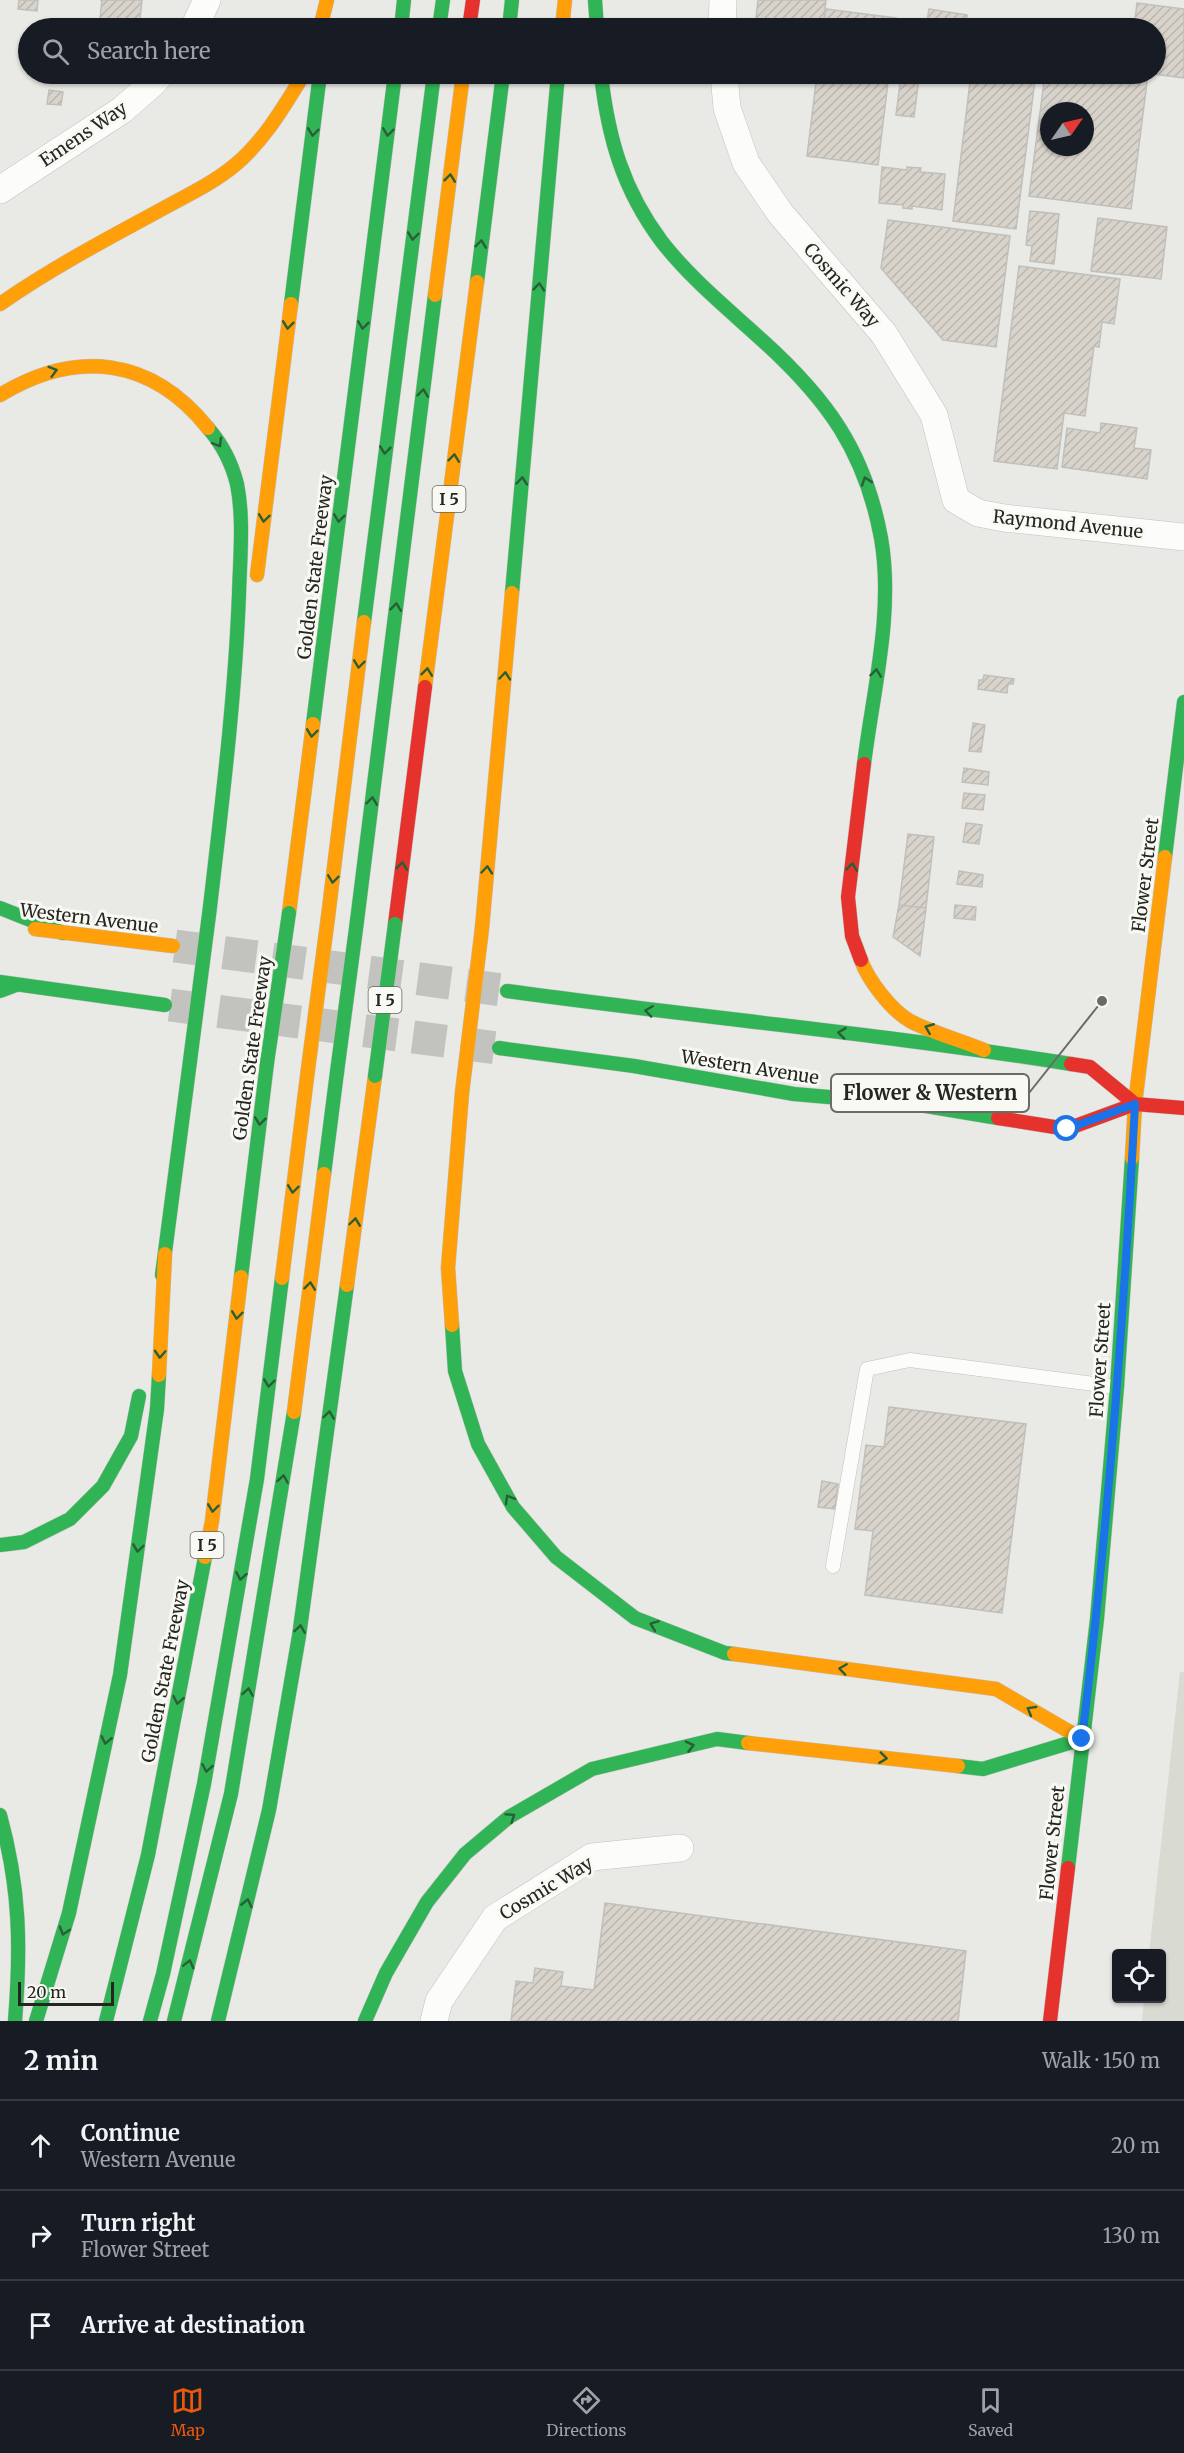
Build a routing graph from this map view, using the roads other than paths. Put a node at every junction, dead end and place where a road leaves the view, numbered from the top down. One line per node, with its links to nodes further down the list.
1 (207, 0): 10 (street)
2 (329, 0): 11 (main road); 12 (main road)
3 (404, 0): 13 (main road)
4 (443, 0): 14 (main road)
5 (472, 0): 15 (main road)
6 (512, 0): 16 (main road)
7 (565, 0): 17 (main road)
8 (595, 0): 18 (main road)
9 (723, 0): 19 (street)
10 (199, 18)
11 (323, 18)
12 (327, 18)
13 (402, 18)
14 (440, 18)
15 (470, 18)
16 (510, 18)
17 (563, 18)
18 (596, 18)
19 (722, 18)
20 (150, 84): 30 (street, Emens Way)
21 (298, 84): 31 (main road)
22 (319, 84): 35 (main road, one-way to 35)
23 (394, 84): 61 (main road, Golden State Freeway / I 5, one-way to 61, bridge)
24 (433, 84): 62 (main road, one-way to 62, bridge)
25 (463, 84): 63 (main road, one-way to 25, bridge)
26 (502, 84): 64 (main road, I 5, one-way to 26, bridge)
27 (557, 84): 56 (main road, one-way to 27, bridge)
28 (602, 84): 47 (main road, one-way to 28)
29 (725, 84): 33 (street, Cosmic Way)
30 (0, 190)
31 (0, 304)
32 (0, 396): 35 (main road, one-way to 35)
33 (956, 501): 34 (street, Raymond Avenue)
34 (1184, 537)
35 (238, 649): 50 (main road, bridge)
36 (1184, 702): 48 (main road, Flower Street)
37 (0, 908): 39 (main road)
38 (10, 927): 39 (main road, Western Avenue)
39 (63, 933): 40 (main road, Western Avenue)
40 (173, 946)
41 (0, 982): 42 (main road)
42 (16, 985): 43 (main road); 45 (main road)
43 (0, 991)
44 (507, 991): 47 (main road, one-way to 44)
45 (165, 1005)
46 (500, 1048): 48 (main road, Western Avenue)
47 (984, 1050): 48 (main road)
48 (1135, 1104): 49 (main road, Western Avenue); 53 (main road, Flower Street)
49 (1184, 1108)
50 (165, 1254): 51 (main road); 60 (main road, one-way to 60)
51 (146, 1357)
52 (142, 1379): 54 (main road)
53 (1117, 1387): 55 (lane); 56 (main road, Flower Street)
54 (0, 1545)
55 (833, 1566)
56 (1082, 1739): 65 (main road, one-way to 56); 67 (main road, Flower Street)
57 (0, 1815): 59 (main road)
58 (680, 1848): 66 (street, Cosmic Way)
59 (15, 2021)
60 (36, 2021)
61 (106, 2021)
62 (150, 2021)
63 (174, 2021)
64 (218, 2021)
65 (365, 2021)
66 (434, 2021)
67 (1050, 2021)

